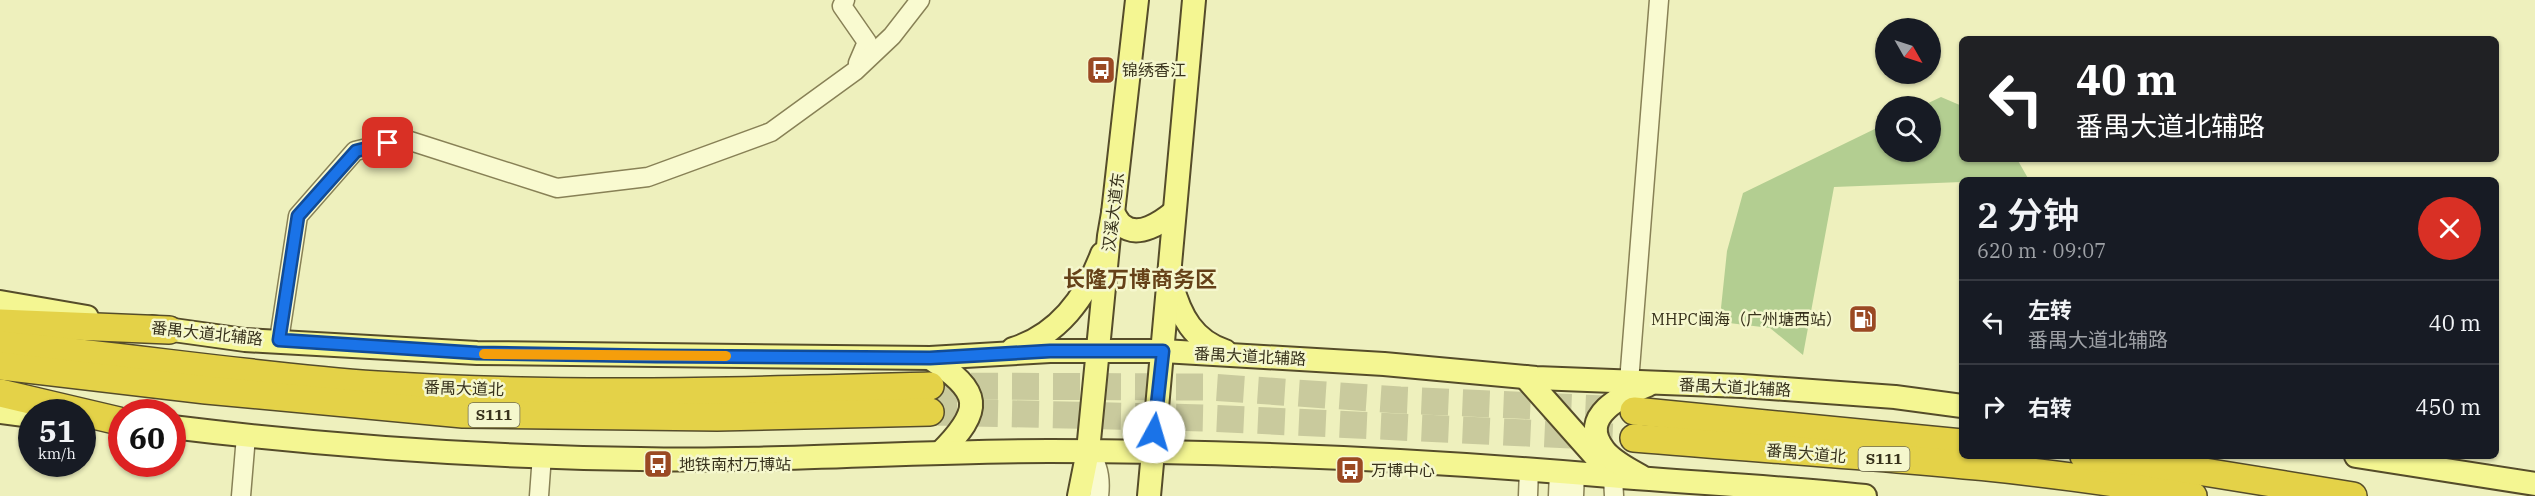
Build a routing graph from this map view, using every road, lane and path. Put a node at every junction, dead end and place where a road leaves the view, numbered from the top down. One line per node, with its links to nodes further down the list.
1 (845, 0): 6 (street)
2 (920, 0): 6 (street)
3 (1137, 0): 8 (main road, 汉溪大道东)
4 (1194, 0): 7 (main road)
5 (1659, 0): 23 (street)
6 (855, 71): 14 (street)
7 (1174, 212): 8 (main road); 10 (main road)
8 (1113, 213): 9 (main road, 汉溪大道东)
9 (1109, 236): 16 (main road, 汉溪大道东); 18 (main road)
10 (1169, 273): 17 (main road); 19 (main road)
11 (0, 302): 13 (main road, 番禺大道北辅路)
12 (0, 323): 13 (highway)
13 (169, 330): 14 (main road, 番禺大道北辅路)
14 (279, 340): 20 (main road, 番禺大道北辅路)
15 (0, 345): 21 (highway, 番禺大道北 / S111)
16 (1099, 350): 17 (main road, 番禺大道北辅路); 18 (main road, 番禺大道北辅路); 35 (main road, 汉溪大道东)
17 (1163, 351): 19 (main road, 番禺大道北辅路); 36 (main road)
18 (995, 354): 20 (main road, 番禺大道北辅路)
19 (1238, 356): 22 (main road, 番禺大道北辅路)
20 (930, 358): 37 (main road)
21 (0, 366)
22 (1525, 377): 23 (main road, 番禺大道北辅路); 45 (main road)
23 (1629, 382): 24 (main road, 番禺大道北辅路)
24 (1655, 383): 26 (main road, 番禺大道北辅路); 43 (main road)
25 (0, 393): 30 (highway)
26 (1959, 406)
27 (1634, 411): 34 (highway, 番禺大道北 / S111)
28 (0, 412): 29 (main road)
29 (18, 414)
30 (108, 418)
31 (186, 430): 32 (main road)
32 (246, 436): 38 (main road); 46 (street)
33 (1634, 438): 56 (highway, 番禺大道北 / S111)
34 (1959, 443)
35 (1088, 451): 36 (main road); 37 (main road); 48 (main road, 汉溪大道东); 49 (street)
36 (1152, 452): 42 (main road); 50 (main road)
37 (940, 453): 38 (main road)
38 (542, 455): 47 (street)
39 (2115, 459): 57 (highway)
40 (2223, 459): 58 (highway)
41 (2375, 459): 44 (main road)
42 (1551, 471): 45 (main road); 51 (street); 52 (street); 53 (street); 54 (street)
43 (1645, 478): 45 (main road); 55 (main road)
44 (2535, 484)
45 (1613, 486)
46 (241, 496)
47 (539, 496)
48 (1079, 496)
49 (1099, 496)
50 (1149, 496)
51 (1528, 496)
52 (1540, 496)
53 (1558, 496)
54 (1574, 496)
55 (1865, 496)
56 (2193, 496)
57 (2353, 496)
58 (2371, 496)

